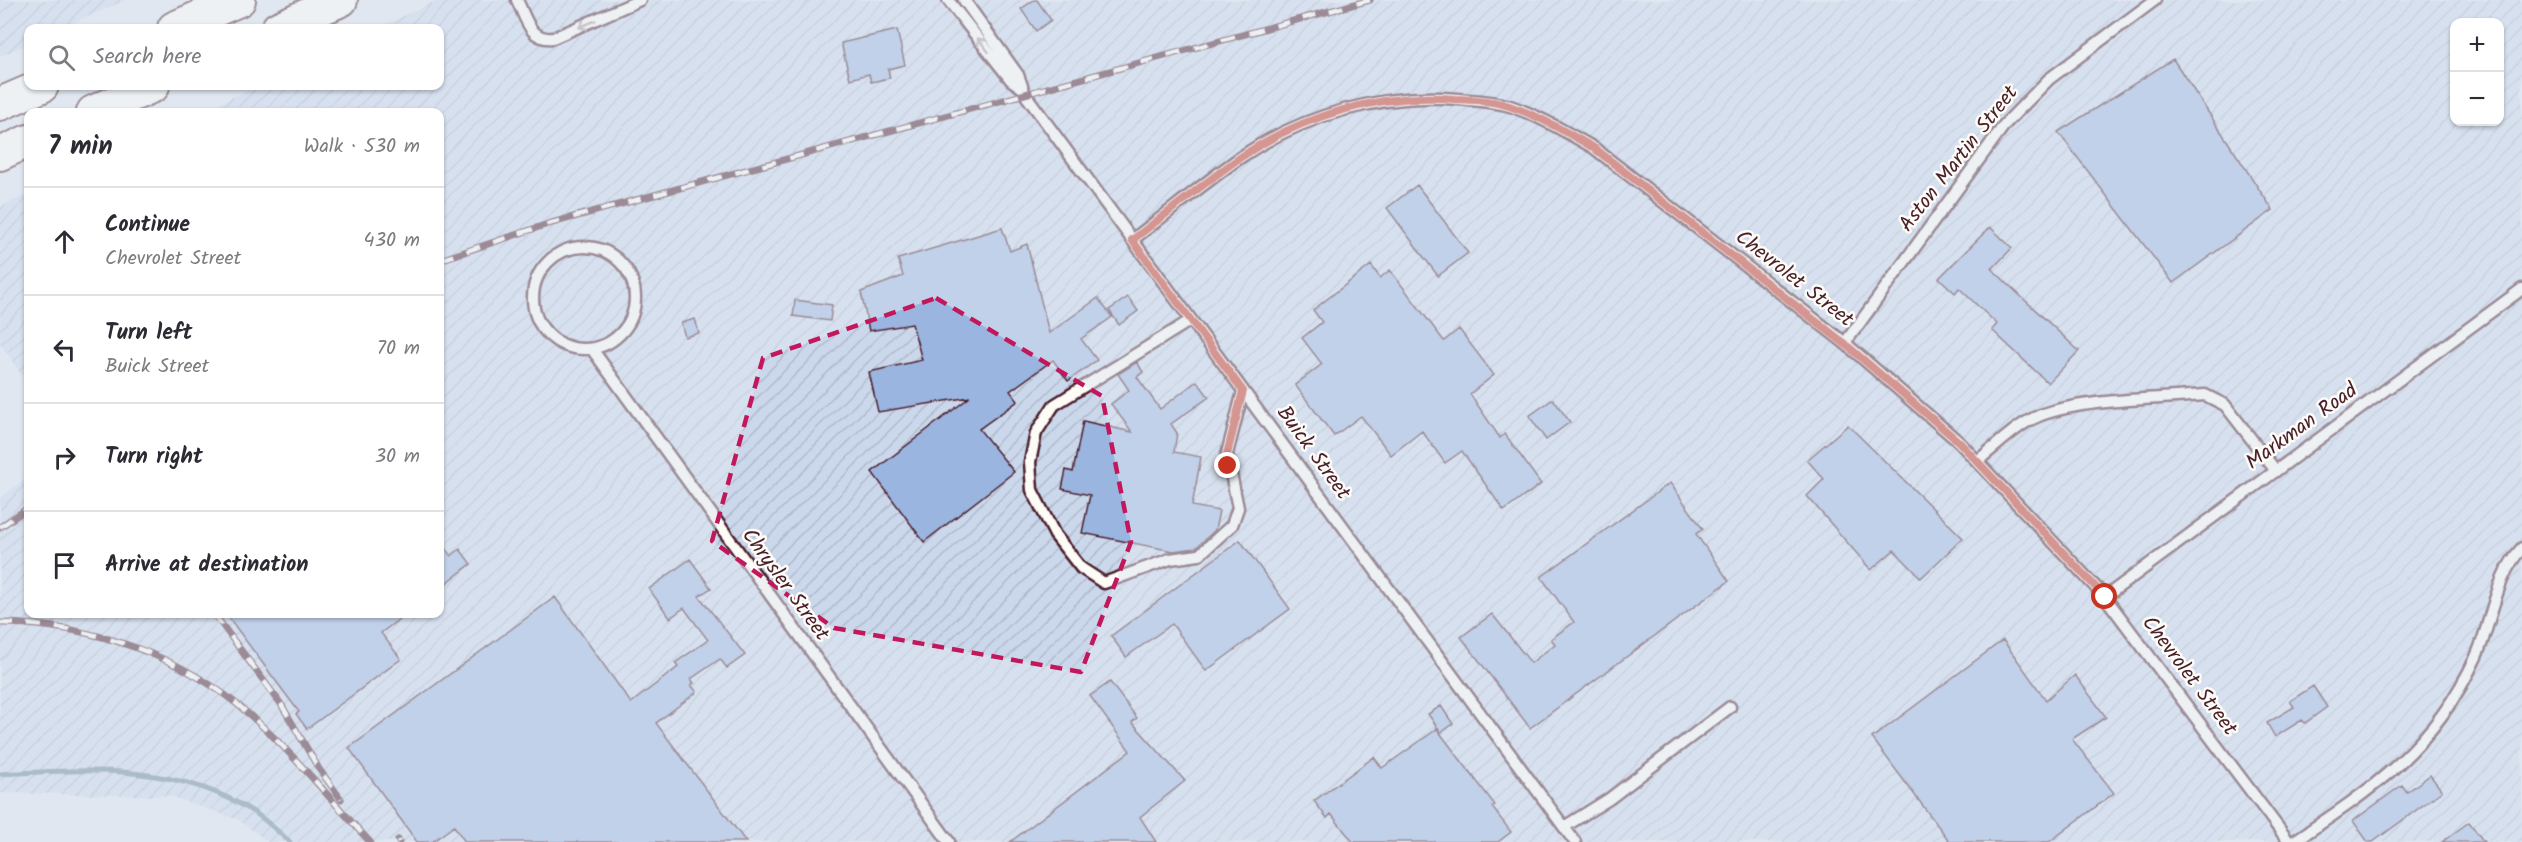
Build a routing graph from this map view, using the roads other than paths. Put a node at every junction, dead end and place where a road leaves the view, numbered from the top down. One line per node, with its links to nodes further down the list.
1 (239, 0): 8 (main road)
2 (341, 0): 9 (main road)
3 (517, 0): 4 (lane, one-way to 3)
4 (640, 0)
5 (948, 0): 10 (lane, Buick Street, one-way to 5)
6 (964, 0): 10 (lane, Buick Street)
7 (2155, 0): 20 (lane, Aston Martin Street)
8 (183, 24)
9 (287, 24)
10 (1021, 87): 17 (lane, Buick Street)
11 (33, 90): 13 (main road)
12 (144, 90): 14 (main road)
13 (0, 104)
14 (102, 108)
15 (24, 143): 16 (main road)
16 (0, 154)
17 (1132, 240): 19 (lane, Buick Street); 20 (lane, Chevrolet Street)
18 (2522, 289): 24 (lane, Markman Road)
19 (1191, 320): 22 (lane, Buick Street); 22 (lane)
20 (1845, 344): 23 (lane, Chevrolet Street)
21 (592, 349): 21 (lane); 29 (lane, Chrysler Street)
22 (1243, 391): 28 (lane, Buick Street)
23 (1977, 461): 24 (lane); 26 (lane, Chevrolet Street)
24 (2276, 471): 26 (lane, Markman Road)
25 (2522, 549): 31 (lane)
26 (2105, 597): 31 (lane, Chevrolet Street)
27 (1731, 707): 28 (lane)
28 (1564, 827): 30 (lane, Buick Street)
29 (949, 842)
30 (1575, 842)
31 (2291, 842)

